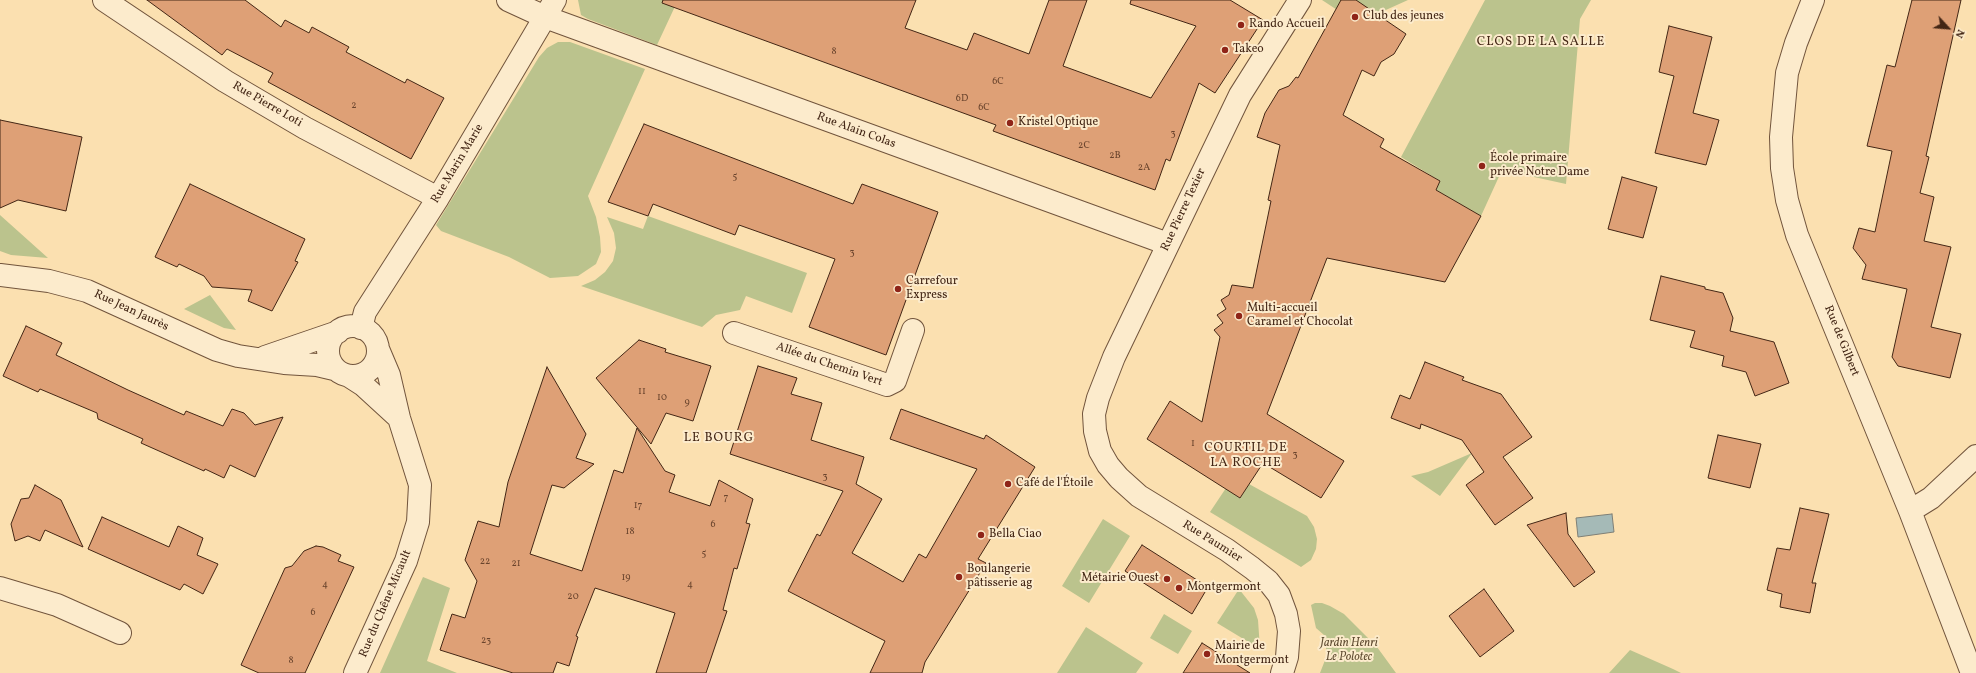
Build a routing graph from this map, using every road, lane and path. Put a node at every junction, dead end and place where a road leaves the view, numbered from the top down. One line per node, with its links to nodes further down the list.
1 (104, 0): 6 (street, Rue Pierre Loti)
2 (508, 0): 5 (street, Rue Alain Colas)
3 (1300, 0): 7 (street, Rue Pierre Texier)
4 (1814, 0): 19 (street, Rue de Gilbert)
5 (550, 9): 6 (street, Rue Marin Marie); 7 (street, Rue Alain Colas)
6 (438, 198): 9 (street, Rue Marin Marie)
7 (1168, 244): 17 (street, Rue Pierre Texier)
8 (0, 275): 14 (street, Rue Jean Jaurès)
9 (361, 328): 11 (street); 13 (street)
10 (914, 330): 12 (street, Allée du Chemin Vert)
11 (338, 332): 14 (street); 15 (street)
12 (734, 333)
13 (378, 349): 15 (street); 16 (street, Rue du Chêne Micault)
14 (260, 359): 15 (street, Rue Jean Jaurès)
15 (342, 373): 16 (street)
16 (399, 418): 22 (street, Rue du Chêne Micault)
17 (1095, 431): 23 (street, Rue Paumier)
18 (1976, 456): 19 (street)
19 (1910, 511): 24 (street, Rue de Gilbert)
20 (0, 588): 21 (street)
21 (120, 633)
22 (355, 673)
23 (1282, 673)
24 (1972, 673)

